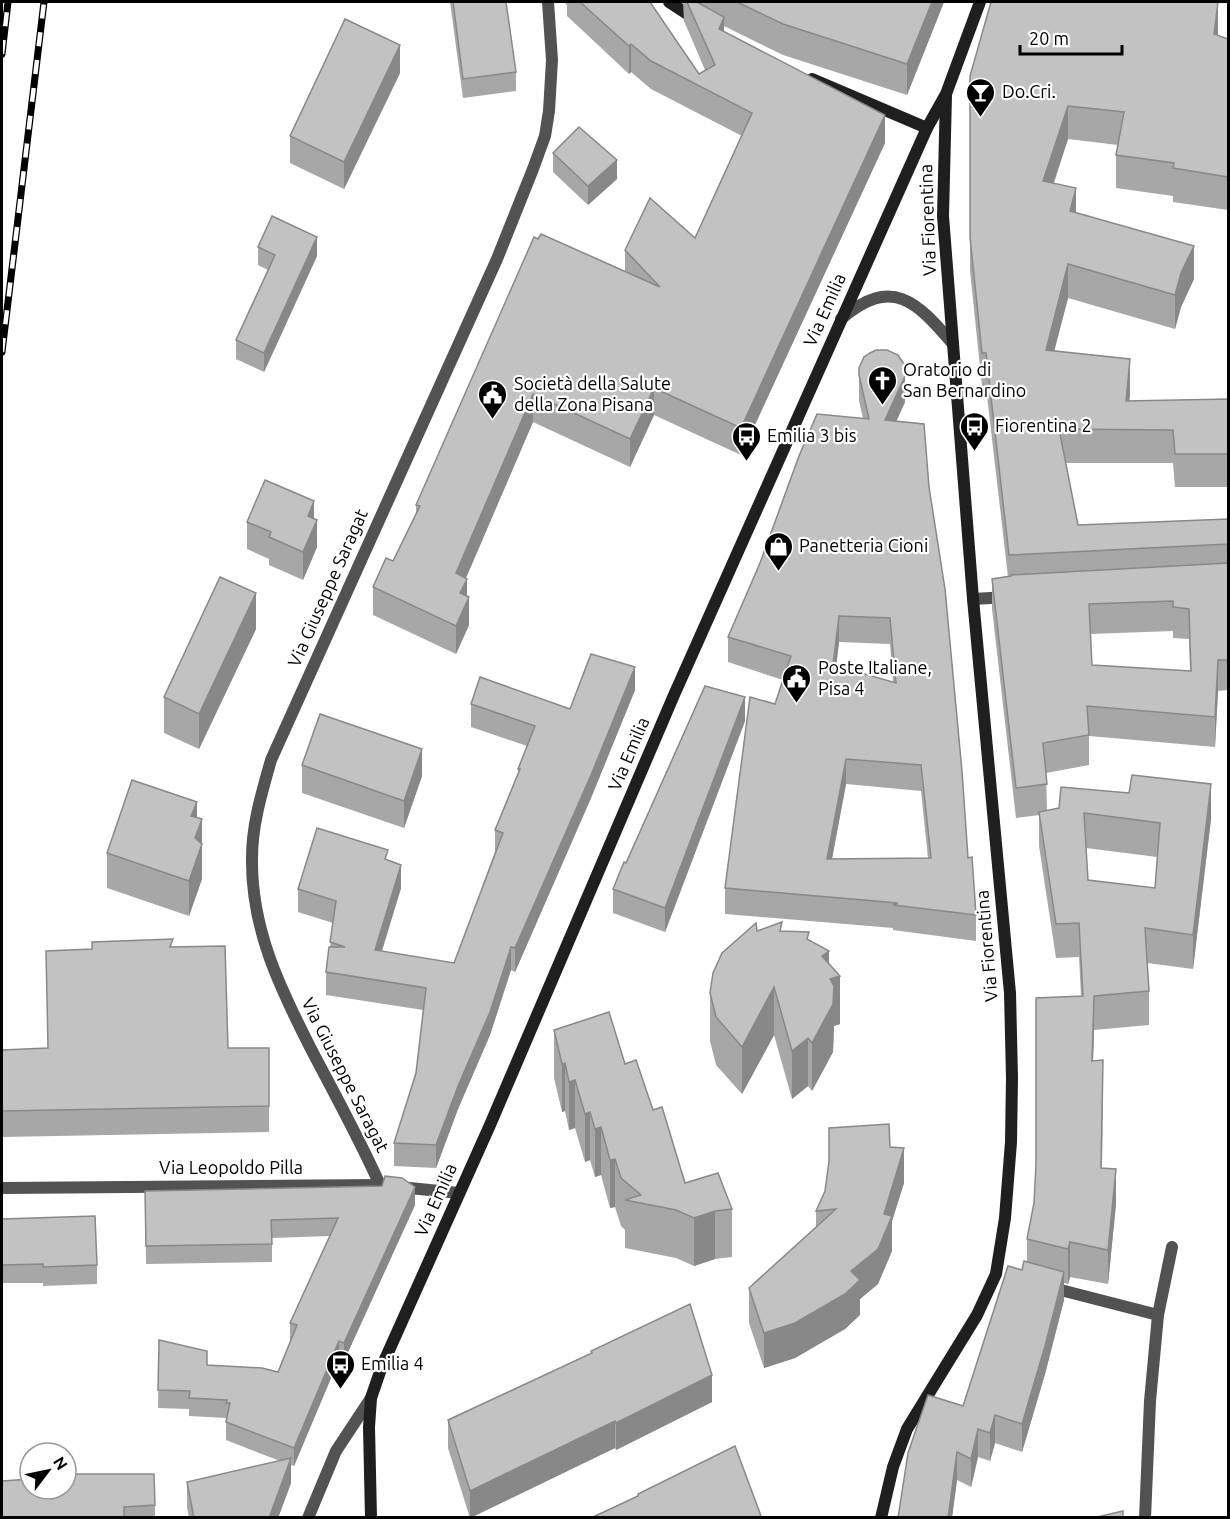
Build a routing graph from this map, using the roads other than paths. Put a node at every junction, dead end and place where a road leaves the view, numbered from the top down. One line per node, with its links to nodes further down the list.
1 (548, 2): 12 (street, Via Giuseppe Saragat)
2 (669, 2): 4 (main road)
3 (980, 2): 6 (main road)
4 (703, 24)
5 (797, 72): 7 (main road)
6 (946, 94): 7 (main road, Via Emilia); 9 (main road, Via Fiorentina)
7 (927, 128): 8 (main road, Via Emilia)
8 (840, 320): 9 (street); 14 (main road, Via Emilia)
9 (953, 344): 11 (main road, Via Fiorentina)
10 (1017, 596): 11 (street)
11 (973, 599): 21 (main road, Via Fiorentina)
12 (380, 1185): 13 (street, Via Leopoldo Pilla); 14 (street, Via Leopoldo Pilla)
13 (2, 1188)
14 (459, 1193): 18 (main road, Via Emilia)
15 (1172, 1247): 17 (street)
16 (1042, 1286): 17 (street)
17 (1158, 1315): 22 (street)
18 (371, 1398): 19 (street, Via Emilia); 20 (main road, Via Emilia)
19 (308, 1518)
20 (371, 1518)
21 (881, 1518)
22 (1144, 1518)

